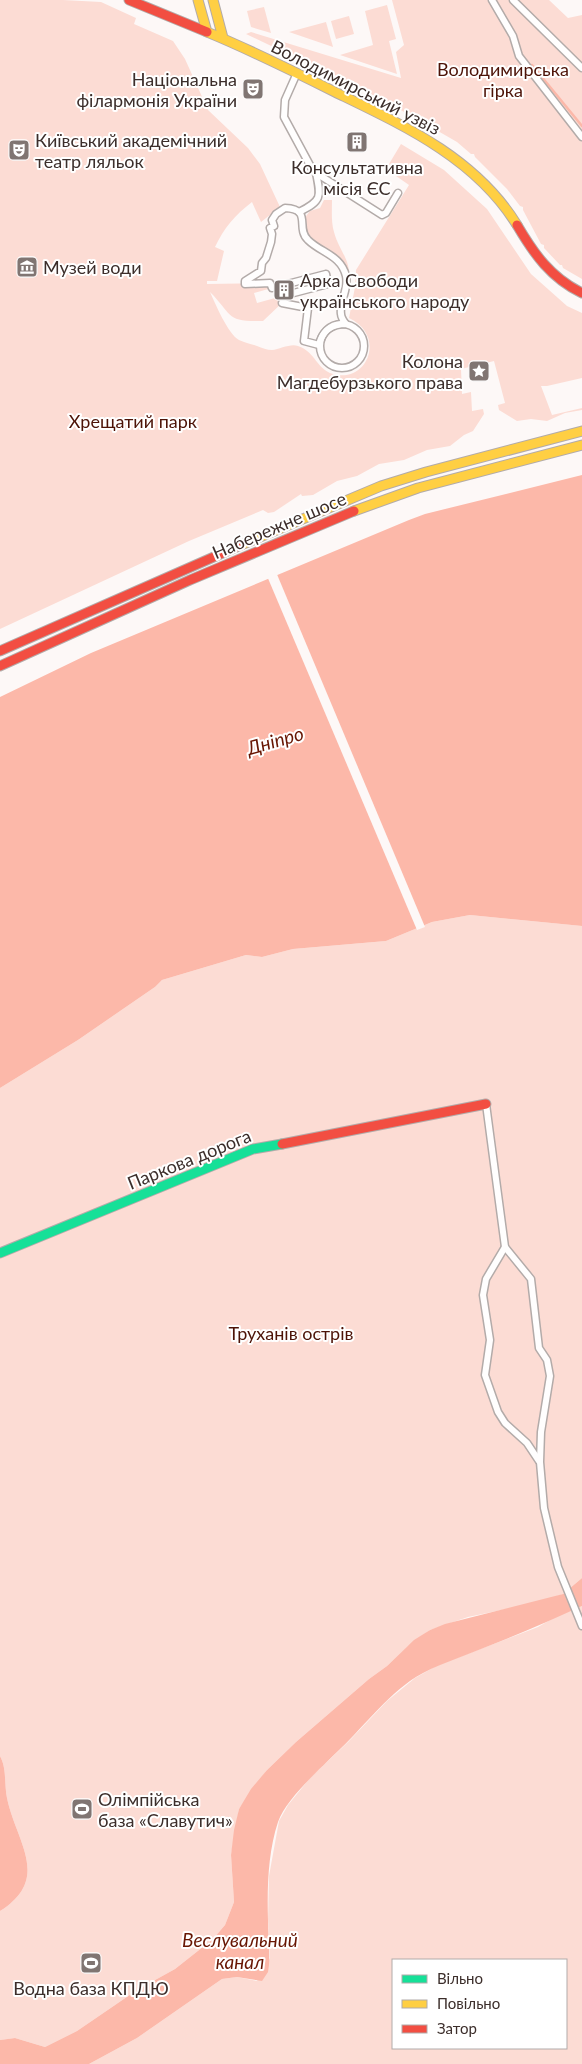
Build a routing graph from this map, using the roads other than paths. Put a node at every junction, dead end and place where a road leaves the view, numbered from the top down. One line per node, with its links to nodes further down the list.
1 (129, 0): 6 (main road, Володимирський узвіз)
2 (198, 0): 6 (main road)
3 (213, 0): 7 (main road)
4 (492, 0): 10 (street)
5 (514, 0): 8 (street)
6 (207, 32): 7 (main road, Володимирський узвіз)
7 (223, 38): 9 (main road, Володимирський узвіз)
8 (582, 68)
9 (297, 73): 11 (street); 14 (main road, Володимирський узвіз)
10 (582, 137)
11 (316, 173): 12 (street); 13 (street)
12 (398, 193)
13 (299, 212): 15 (street); 16 (street)
14 (582, 293)
15 (346, 324): 16 (street); 16 (street)
16 (328, 329)
17 (582, 431): 19 (main road, Набережне шосе)
18 (582, 446): 20 (main road, Набережне шосе)
19 (0, 651)
20 (0, 666)
21 (486, 1104): 22 (street); 23 (main road, Паркова дорога)
22 (505, 1247): 24 (street); 24 (street)
23 (0, 1253)
24 (540, 1462): 25 (street)
25 (582, 1626)

